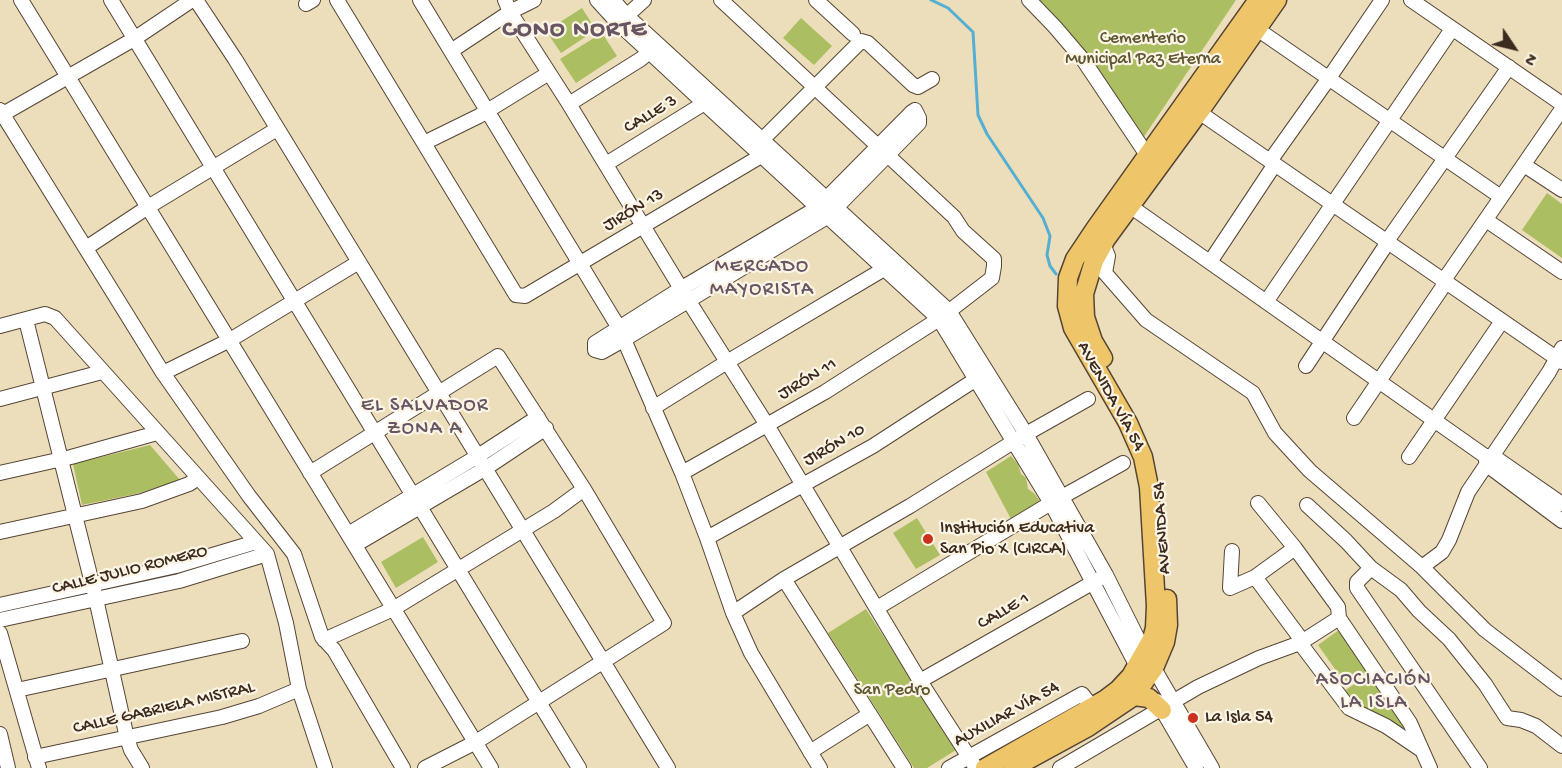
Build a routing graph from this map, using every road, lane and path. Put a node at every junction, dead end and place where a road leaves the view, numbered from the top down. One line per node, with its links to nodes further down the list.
1 (21, 0): 27 (street)
2 (111, 0): 22 (street)
3 (194, 0): 22 (street); 40 (street)
4 (337, 0): 42 (street)
5 (420, 0): 24 (street)
6 (534, 0): 17 (street)
7 (597, 0): 18 (street)
8 (613, 0): 18 (street)
9 (645, 0): 18 (street)
10 (720, 0): 30 (street)
11 (816, 0): 21 (street)
12 (1029, 0): 44 (street)
13 (1258, 0): 34 (main road, AVENIDA VÍA 54)
14 (1277, 0): 20 (main road, AVENIDA 54)
15 (1382, 0): 28 (street)
16 (1412, 0): 19 (street)
17 (508, 6): 24 (street); 26 (street)
18 (623, 20): 23 (street)
19 (1452, 28): 25 (street); 39 (street)
20 (1257, 29): 28 (street); 34 (main road, AVENIDA 54)
21 (853, 34)
22 (134, 39): 27 (street); 50 (street)
23 (654, 47): 31 (street); 32 (street)
24 (451, 51): 36 (street)
25 (1509, 67): 33 (street); 46 (street)
26 (549, 73): 32 (street); 36 (street)
27 (67, 76): 37 (street); 55 (street)
28 (1329, 78): 39 (street); 47 (street)
29 (932, 79): 30 (street)
30 (814, 88): 41 (street); 43 (street)
31 (709, 100): 41 (street); 45 (street); 48 (street, CALLE 3)
32 (569, 104): 48 (street)
33 (1562, 104)
34 (1193, 107): 44 (main road, AVENIDA VÍA 54); 47 (street); 54 (main road, AVENIDA 54)
35 (1562, 109): 49 (street)
36 (488, 110): 42 (street); 64 (street)
37 (1, 112): 61 (street)
38 (915, 117): 43 (street)
39 (1389, 120): 46 (street); 53 (street)
40 (277, 129): 50 (street); 62 (street)
41 (762, 140): 56 (street)
42 (424, 143): 64 (street, JIRÓN 13)
43 (883, 151): 56 (street); 71 (street, JIRÓN 11)
44 (1149, 155): 143 (main road, AVENIDA VÍA 54)
45 (761, 156): 56 (street); 58 (street, JIRÓN 13)
46 (1445, 159): 52 (street); 59 (street)
47 (1273, 163): 53 (street); 63 (street)
48 (606, 164): 58 (street)
49 (1524, 165): 51 (street); 52 (street)
50 (213, 169): 55 (street); 69 (street)
51 (1562, 190)
52 (1502, 197): 57 (street)
53 (1331, 204): 59 (street); 70 (street)
54 (1130, 206): 60 (main road, AVENIDA 54); 63 (street)
55 (148, 207): 61 (street); 76 (street)
56 (826, 208): 65 (street); 68 (street); 71 (street)
57 (1486, 220): 66 (street); 67 (street)
58 (643, 226): 64 (street, JIRÓN 13); 68 (street)
59 (1387, 241): 67 (street); 77 (street)
60 (1103, 244): 125 (street); 143 (main road, AVENIDA 54)
61 (86, 248): 83 (street)
62 (359, 262): 69 (street); 87 (street)
63 (1210, 262): 70 (street)
64 (582, 264): 75 (street)
65 (884, 269): 71 (street); 80 (street)
66 (1562, 272)
67 (1444, 280): 73 (street); 85 (street)
68 (685, 294): 75 (street); 80 (street)
69 (295, 301): 76 (street); 96 (street)
70 (1266, 302): 77 (street)
71 (944, 315): 84 (street); 94 (street, JIRÓN 11)
72 (26, 320): 74 (street); 82 (street); 86 (street)
73 (1502, 321): 79 (street); 92 (street)
74 (0, 326)
75 (622, 334): 78 (street); 90 (street)
76 (230, 340): 83 (street); 104 (street)
77 (1323, 340): 81 (street); 85 (street)
78 (599, 348)
79 (1560, 356): 100 (street)
80 (727, 362): 90 (street); 94 (street)
81 (1306, 366)
82 (102, 372): 86 (street); 95 (street)
83 (163, 373): 139 (street)
84 (982, 375): 97 (street); 107 (street, JIRÓN 10)
85 (1379, 380): 91 (street); 92 (street)
86 (43, 388): 88 (street); 99 (street)
87 (440, 393): 93 (street); 96 (street); 101 (street)
88 (0, 399)
89 (1088, 399): 97 (street)
90 (653, 408): 105 (street)
91 (1354, 418)
92 (1435, 421): 98 (street); 100 (street)
93 (542, 423): 101 (street); 108 (street)
94 (767, 425): 105 (street, JIRÓN 11); 107 (street)
95 (158, 433): 99 (street); 106 (street)
96 (375, 433): 104 (street); 110 (street)
97 (1021, 438): 109 (street); 120 (street)
98 (1409, 457)
99 (61, 459): 103 (street); 114 (street)
100 (1489, 459): 113 (street); 125 (street)
101 (482, 462): 110 (street); 115 (street)
102 (1123, 463): 109 (street)
103 (0, 473)
104 (310, 473): 118 (street)
105 (682, 473): 117 (street)
106 (198, 478): 114 (street); 119 (street)
107 (802, 486): 117 (street, JIRÓN 10); 120 (street)
108 (584, 489): 115 (street); 142 (street)
109 (1057, 500): 127 (street); 130 (street); 133 (street)
110 (417, 502): 118 (street); 126 (street)
111 (1258, 503): 121 (street)
112 (1307, 505): 124 (street)
113 (1559, 507)
114 (75, 515): 116 (street); 131 (street)
115 (523, 530): 126 (street); 142 (street)
116 (0, 532)
117 (707, 538): 135 (street)
118 (352, 540): 134 (street)
119 (256, 542): 123 (street); 131 (street, CALLE JULIO ROMERO)
120 (841, 546): 129 (street); 133 (street)
121 (1295, 548): 128 (street); 136 (street)
122 (1232, 550): 128 (street)
123 (267, 554): 131 (street, CALLE JULIO ROMERO); 146 (street)
124 (1371, 567): 157 (street); 178 (street)
125 (1422, 567): 147 (street)
126 (458, 569): 134 (street); 151 (street)
127 (1106, 575): 130 (street, CALLE 1); 143 (street)
128 (1255, 577): 141 (street)
129 (784, 579): 135 (street); 153 (street)
130 (1093, 582): 143 (street); 145 (street, CALLE 1)
131 (94, 592): 132 (street, CALLE JULIO ROMERO); 137 (street, CALLE JULIO ROMERO); 144 (street)
132 (0, 605)
133 (878, 608): 145 (street)
134 (393, 609): 139 (street); 156 (street)
135 (733, 612): 158 (street)
136 (1339, 618): 141 (street); 160 (street)
137 (0, 621)
138 (0, 633): 148 (street)
139 (324, 640): 165 (street)
140 (242, 641): 144 (street)
141 (1300, 643): 152 (street); 160 (street)
142 (604, 663): 151 (street); 169 (street)
143 (1145, 667): 149 (main road, AVENIDA 54); 150 (main road, AVENIDA VÍA 54); 152 (street)
144 (111, 669): 148 (street); 155 (street)
145 (920, 681): 159 (street)
146 (299, 689): 155 (street, CALLE GABRIELA MISTRAL); 164 (street)
147 (1562, 689)
148 (17, 690): 161 (street)
149 (1134, 696): 152 (main road); 174 (main road, AVENIDA 54)
150 (1087, 700): 159 (street, AUXILIAR VÍA 54); 173 (main road, AVENIDA VÍA 54)
151 (538, 701): 156 (street); 168 (street)
152 (1167, 706): 175 (street); 176 (street); 177 (street)
153 (870, 714): 158 (street); 171 (street)
154 (0, 734): 162 (street)
155 (127, 738): 161 (street, CALLE GABRIELA MISTRAL); 163 (street)
156 (476, 742): 166 (street); 167 (street)
157 (1562, 746)
158 (810, 752): 170 (street)
159 (972, 762): 172 (street, AUXILIAR VÍA 54)
160 (1426, 762)
161 (37, 763)
162 (8, 768)
163 (141, 768)
164 (325, 768)
165 (403, 768)
166 (425, 768)
167 (492, 768)
168 (579, 768)
169 (668, 768)
170 (820, 768)
171 (904, 768)
172 (949, 768)
173 (985, 768)
174 (1013, 768)
175 (1060, 768)
176 (1197, 768)
177 (1212, 768)
178 (1480, 768)

